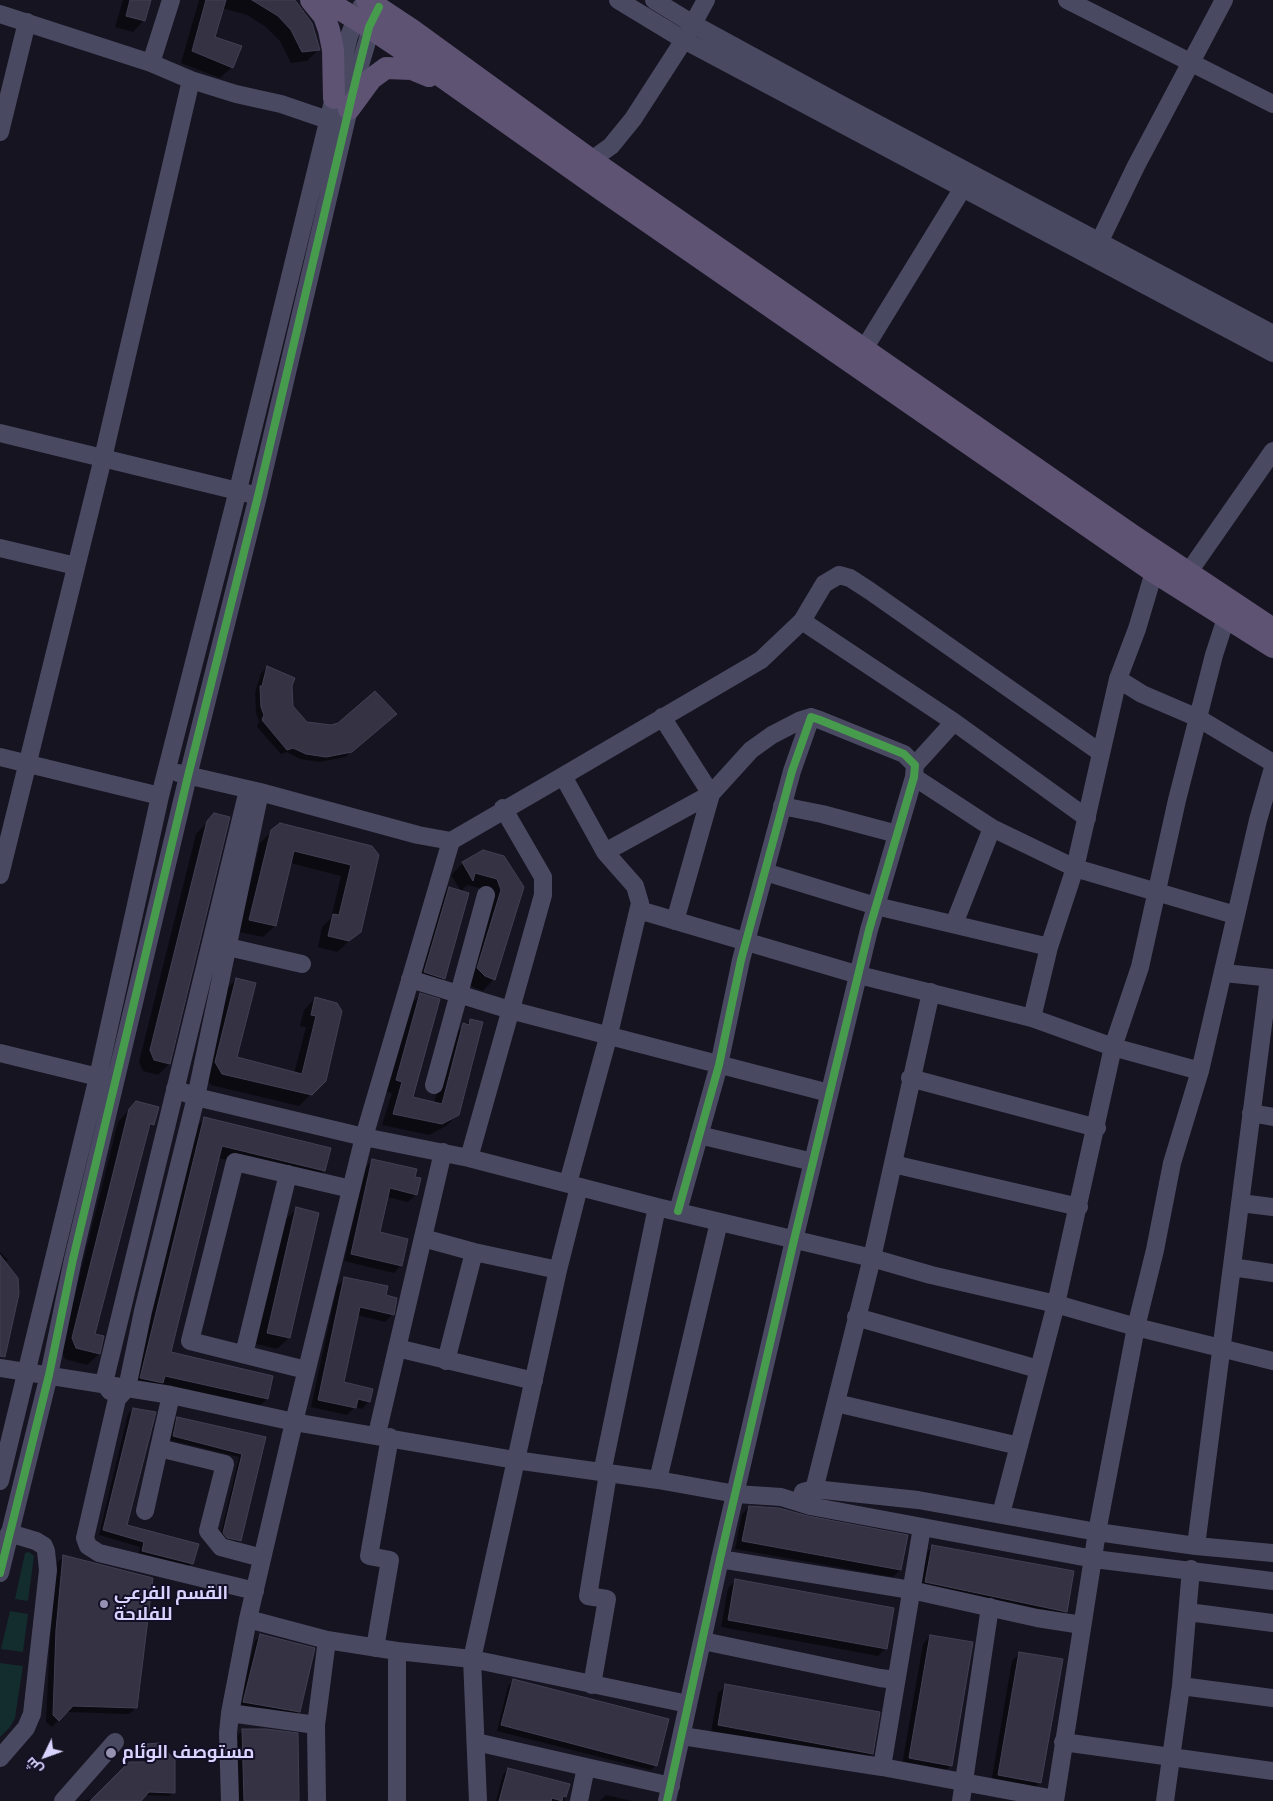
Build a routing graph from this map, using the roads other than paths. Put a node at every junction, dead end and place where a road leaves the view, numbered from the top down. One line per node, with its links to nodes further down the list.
1 (172, 0): 14 (street)
2 (311, 0): 18 (main road)
3 (325, 0): 9 (main road)
4 (618, 0): 13 (street)
5 (654, 0): 12 (street)
6 (706, 0): 12 (street)
7 (1067, 0): 15 (street)
8 (1224, 0): 15 (street)
9 (367, 11): 17 (main road); 18 (street); 23 (main road)
10 (0, 14): 11 (street)
11 (27, 22): 14 (street); 22 (street)
12 (693, 24): 13 (street); 20 (street)
13 (684, 40): 20 (street); 23 (street)
14 (151, 63): 16 (street)
15 (1191, 64): 19 (street); 25 (street)
16 (190, 80): 21 (street); 31 (street)
17 (473, 99): 18 (main road); 23 (main road)
18 (341, 104): 21 (street); 33 (street)
19 (1273, 104)
20 (835, 110): 24 (street)
21 (328, 120): 32 (street)
22 (0, 132)
23 (583, 166): 27 (main road); 36 (main road)
24 (968, 180): 25 (street); 27 (street)
25 (1096, 249): 26 (street); 28 (street)
26 (1273, 334)
27 (864, 349): 37 (main road)
28 (1273, 354)
29 (0, 433): 31 (street)
30 (1273, 451): 37 (street)
31 (103, 458): 32 (street); 35 (street)
32 (238, 490): 33 (street); 52 (street)
33 (258, 496): 54 (street)
34 (0, 548): 35 (street)
35 (76, 566): 49 (street)
36 (1154, 572): 38 (main road); 42 (street)
37 (1188, 573): 38 (main road)
38 (1218, 606): 40 (main road); 41 (main road); 45 (street)
39 (802, 621): 43 (street); 46 (street); 47 (street)
40 (1273, 629)
41 (1273, 647)
42 (1118, 679): 45 (street); 47 (street)
43 (662, 718): 55 (street); 57 (street)
44 (811, 718): 53 (street); 57 (street); 59 (street)
45 (1198, 718): 50 (street); 69 (street)
46 (954, 722): 53 (street); 61 (street)
47 (1101, 753): 61 (street)
48 (0, 757): 49 (street)
49 (27, 763): 58 (street); 68 (street)
50 (1273, 763)
51 (1273, 768): 73 (street)
52 (168, 771): 54 (street); 58 (street)
53 (914, 771): 62 (street); 63 (street)
54 (188, 776): 56 (street); 136 (street)
55 (563, 776): 60 (street); 65 (street)
56 (254, 791): 64 (street); 77 (street)
57 (711, 794): 65 (street); 74 (street)
58 (160, 796): 93 (street)
59 (782, 806): 63 (street); 67 (street)
60 (503, 808): 64 (street); 86 (street)
61 (1087, 818): 66 (street)
62 (992, 828): 66 (street); 75 (street)
63 (897, 834): 71 (street)
64 (451, 841): 83 (street)
65 (605, 852): 72 (street)
66 (1075, 868): 69 (street); 78 (street)
67 (765, 872): 71 (street); 76 (street)
68 (0, 875)
69 (1157, 892): 73 (street); 89 (street)
70 (486, 895): 85 (street)
71 (876, 906): 75 (street); 81 (street)
72 (638, 910): 74 (street); 88 (street)
73 (1235, 915): 80 (street)
74 (675, 921): 76 (street)
75 (954, 924): 78 (street)
76 (746, 943): 81 (street); 91 (street)
77 (219, 944): 79 (street); 96 (street); 98 (street)
78 (1049, 947): 87 (street)
79 (302, 964)
80 (1224, 973): 82 (street); 92 (street)
81 (859, 975): 84 (street); 97 (street)
82 (1271, 978): 99 (street)
83 (410, 979): 85 (street); 103 (street)
84 (931, 992): 87 (street); 94 (street)
85 (460, 994): 86 (street); 95 (street)
86 (510, 1010): 88 (street); 105 (street)
87 (1032, 1018): 89 (street)
88 (609, 1034): 91 (street); 109 (street)
89 (1113, 1047): 92 (street); 101 (street)
90 (0, 1053): 93 (street)
91 (719, 1065): 97 (street); 102 (street)
92 (1200, 1071): 126 (street)
93 (98, 1077): 135 (street)
94 (910, 1078): 101 (street); 107 (street)
95 (434, 1085)
96 (175, 1089): 98 (street); 138 (street)
97 (829, 1094): 106 (street)
98 (196, 1097): 103 (street); 139 (street)
99 (1251, 1113): 100 (street); 111 (street)
100 (1273, 1117)
101 (1096, 1128): 113 (street)
102 (699, 1135): 106 (street); 115 (street)
103 (364, 1137): 104 (street); 110 (street)
104 (443, 1152): 105 (street); 117 (street)
105 (470, 1158): 109 (street)
106 (813, 1162): 118 (street)
107 (893, 1164): 113 (street); 120 (street)
108 (288, 1174): 110 (street); 129 (street); 129 (street)
109 (573, 1185): 112 (street); 122 (street)
110 (350, 1189): 134 (street)
111 (1240, 1202): 114 (street); 121 (street)
112 (658, 1206): 115 (street); 147 (street)
113 (1080, 1207): 124 (street)
114 (1273, 1207)
115 (678, 1211): 116 (street)
116 (719, 1222): 118 (street); 148 (street)
117 (423, 1238): 119 (street); 127 (street)
118 (794, 1240): 120 (street); 150 (street)
119 (474, 1252): 122 (street); 131 (street)
120 (872, 1258): 124 (street); 125 (street)
121 (1232, 1267): 123 (street); 128 (street)
122 (558, 1270): 137 (street)
123 (1273, 1273)
124 (1056, 1304): 126 (street); 133 (street)
125 (856, 1317): 133 (street); 141 (street)
126 (1136, 1327): 128 (street); 155 (street)
127 (396, 1348): 131 (street); 143 (street)
128 (1221, 1348): 130 (street); 157 (street)
129 (244, 1354): 134 (street)
130 (1273, 1361)
131 (446, 1362): 137 (street)
132 (0, 1368): 135 (street)
133 (1038, 1369): 144 (street)
134 (306, 1370): 142 (street)
135 (27, 1372): 136 (street); 149 (street)
136 (49, 1375): 138 (street); 156 (street)
137 (534, 1381): 146 (street)
138 (104, 1383): 139 (street)
139 (122, 1393): 140 (street); 166 (street)
140 (171, 1395): 142 (street); 145 (street)
141 (836, 1403): 144 (street); 151 (street)
142 (294, 1422): 143 (street); 159 (street)
143 (384, 1436): 146 (street); 174 (street)
144 (1019, 1446): 153 (street)
145 (159, 1448): 152 (street); 159 (street)
146 (515, 1460): 147 (street); 176 (street)
147 (605, 1473): 148 (street); 178 (street)
148 (658, 1480): 150 (street)
149 (0, 1481)
150 (736, 1494): 151 (street); 160 (street)
151 (812, 1498): 153 (street); 154 (street)
152 (145, 1511)
153 (1001, 1514): 155 (street)
154 (922, 1527): 161 (street); 165 (street)
155 (1098, 1532): 157 (street); 161 (street)
156 (9, 1533): 163 (street); 188 (street)
157 (1196, 1546): 158 (street)
158 (1273, 1553)
159 (262, 1558): 166 (street)
160 (720, 1559): 165 (street); 173 (street)
161 (1094, 1559): 162 (street); 171 (street)
162 (1191, 1569): 164 (street); 168 (street)
163 (0, 1573)
164 (1273, 1581)
165 (911, 1590): 167 (street); 177 (street)
166 (255, 1591): 169 (street)
167 (990, 1607): 171 (street); 193 (street)
168 (1188, 1612): 170 (street); 179 (street)
169 (248, 1619): 172 (street); 182 (street)
170 (1273, 1623)
171 (1082, 1625): 187 (street)
172 (327, 1640): 174 (street); 183 (street)
173 (702, 1641): 177 (street); 181 (street)
174 (375, 1648): 175 (street)
175 (397, 1651): 176 (street); 199 (street)
176 (472, 1659): 178 (street); 186 (street)
177 (896, 1680): 191 (street)
178 (592, 1685): 181 (street)
179 (1181, 1686): 180 (street); 189 (street)
180 (1273, 1698)
181 (688, 1704): 184 (street)
182 (230, 1713): 183 (street); 197 (street)
183 (316, 1725): 198 (street)
184 (682, 1736): 191 (street); 194 (street)
185 (115, 1742): 196 (street)
186 (476, 1742): 190 (street); 200 (street)
187 (1063, 1742): 189 (street); 195 (street)
188 (0, 1758)
189 (1170, 1758): 192 (street); 203 (street)
190 (586, 1767): 194 (street); 201 (street)
191 (882, 1767): 193 (street)
192 (1273, 1771)
193 (964, 1781): 195 (street); 202 (street)
194 (669, 1794)
195 (1055, 1800)
196 (64, 1801)
197 (230, 1801)
198 (317, 1801)
199 (397, 1801)
200 (478, 1801)
201 (579, 1801)
202 (961, 1801)
203 (1165, 1801)

